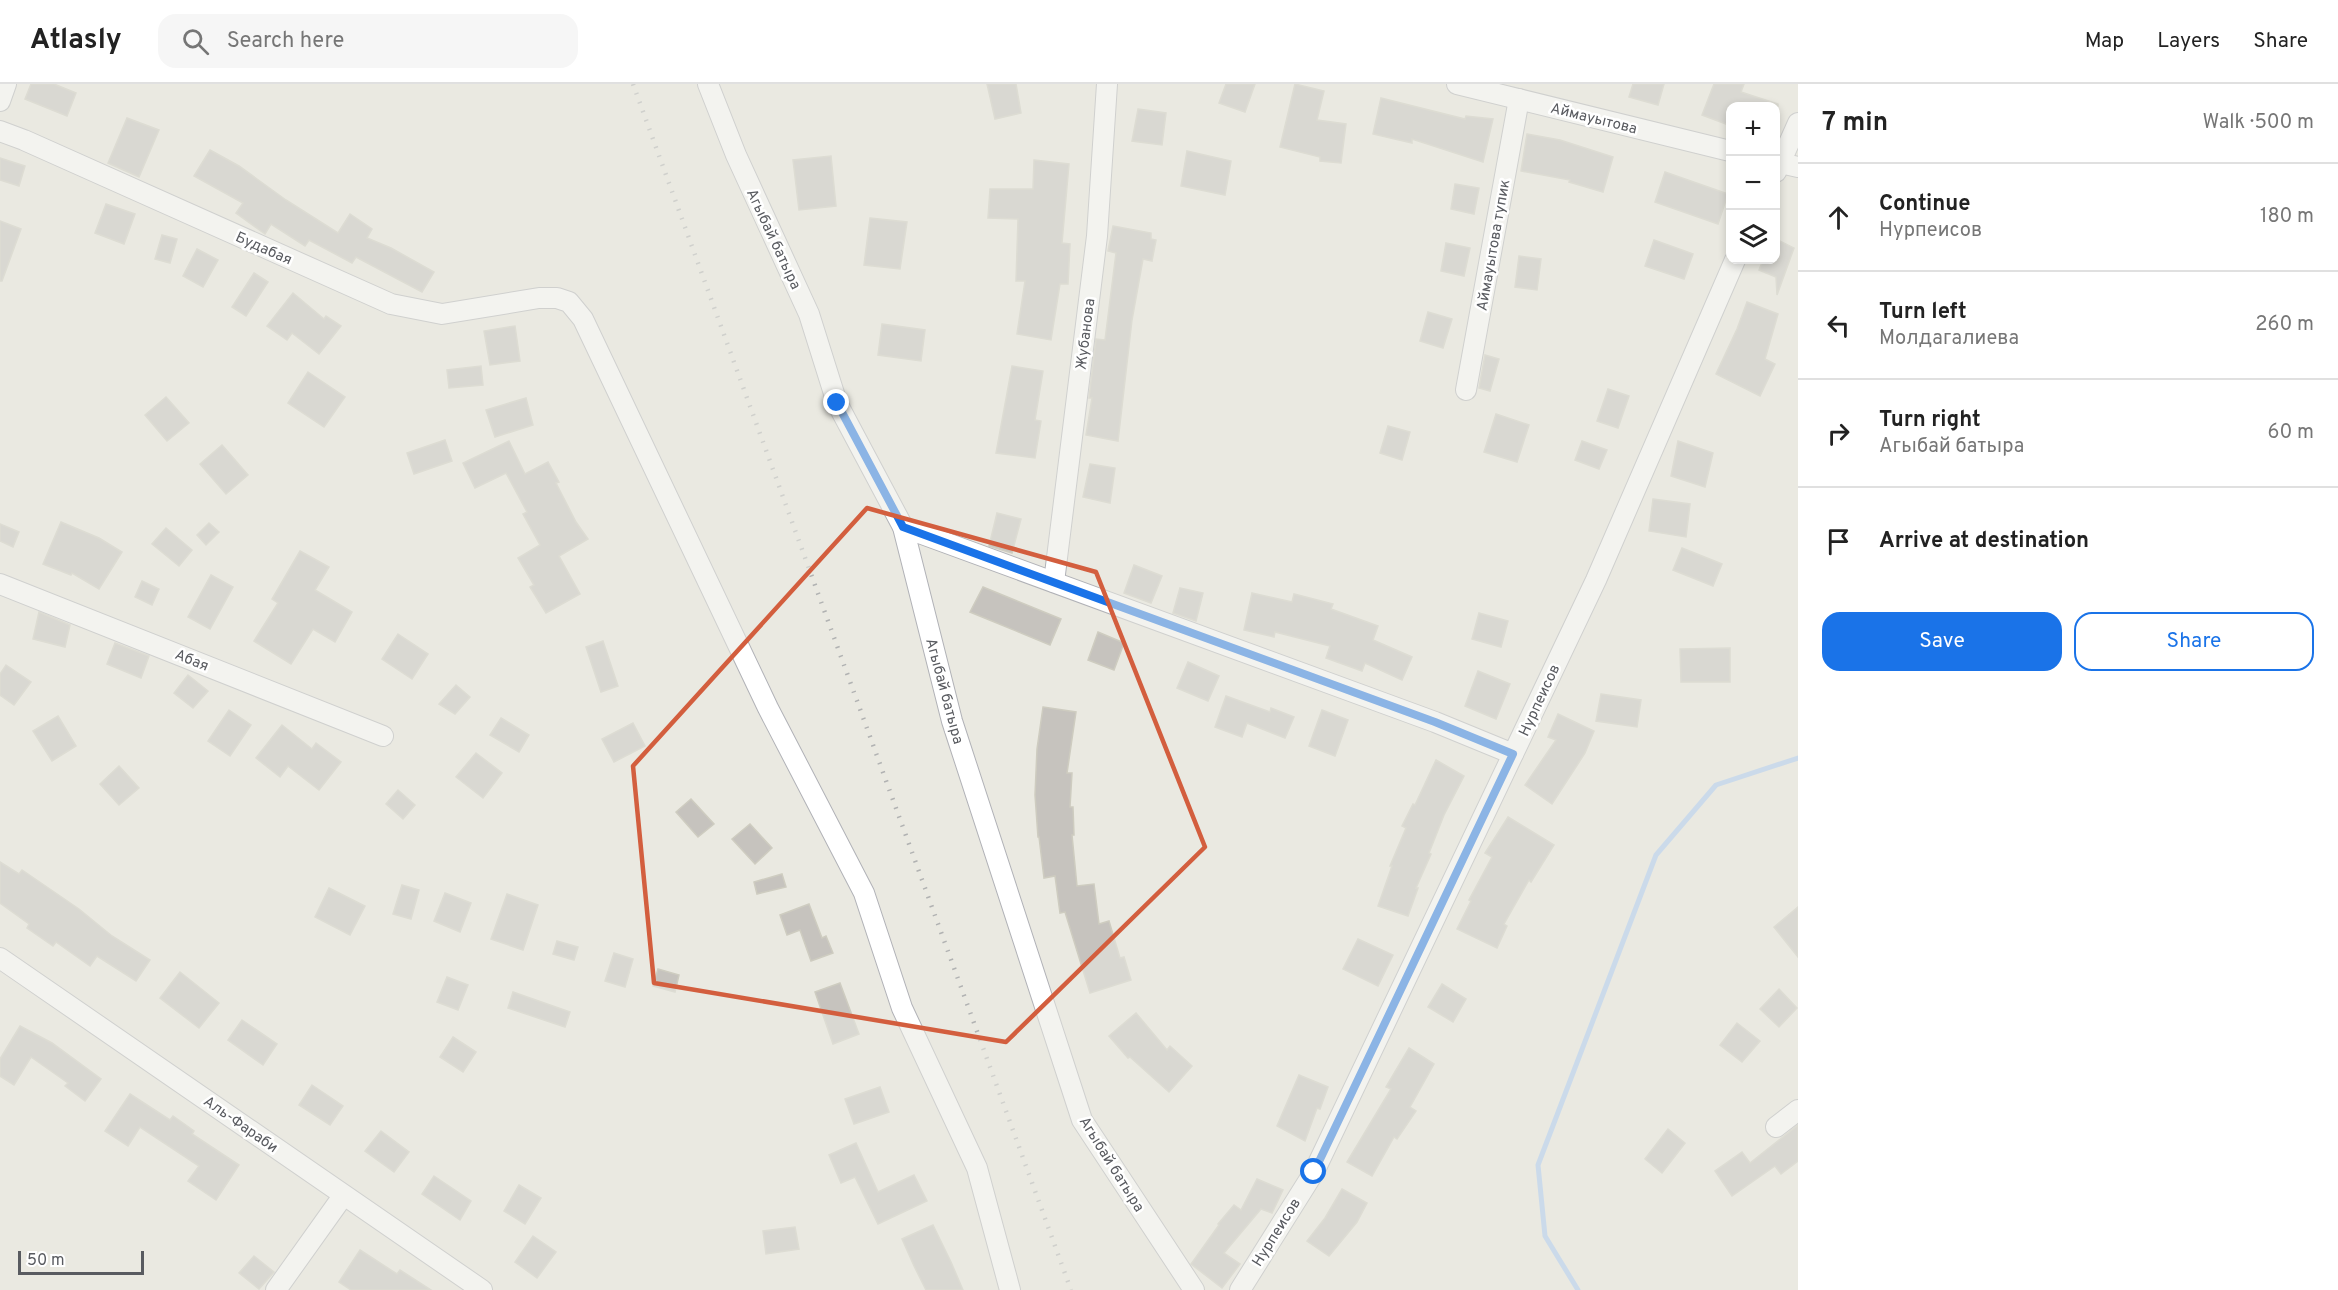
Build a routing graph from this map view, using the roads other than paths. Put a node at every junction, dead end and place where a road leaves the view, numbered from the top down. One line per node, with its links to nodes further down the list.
1 (6, 84): 6 (street)
2 (708, 84): 13 (street, Агыбай батыра)
3 (1107, 84): 14 (street, Жубанова)
4 (1457, 84): 5 (street, Аймауытова)
5 (1520, 99): 9 (street, Аймауытова); 12 (street, Аймауытова тупик)
6 (0, 101)
7 (1798, 123): 10 (street)
8 (0, 131): 24 (street, Будабая)
9 (1726, 150)
10 (1782, 166)
11 (1734, 264): 17 (street, Нурпеисов)
12 (1466, 390)
13 (903, 527): 14 (street); 25 (street, Агыбай батыра)
14 (1054, 582): 17 (street)
15 (0, 584): 16 (street, Абая)
16 (383, 736)
17 (1513, 754): 26 (street, Нурпеисов)
18 (0, 958): 21 (street, Аль-Фараби)
19 (1798, 1110): 20 (street)
20 (1776, 1127)
21 (343, 1196): 22 (street); 23 (street, Аль-Фараби)
22 (276, 1290)
23 (482, 1290)
24 (1010, 1290)
25 (1194, 1290)
26 (1240, 1290)

